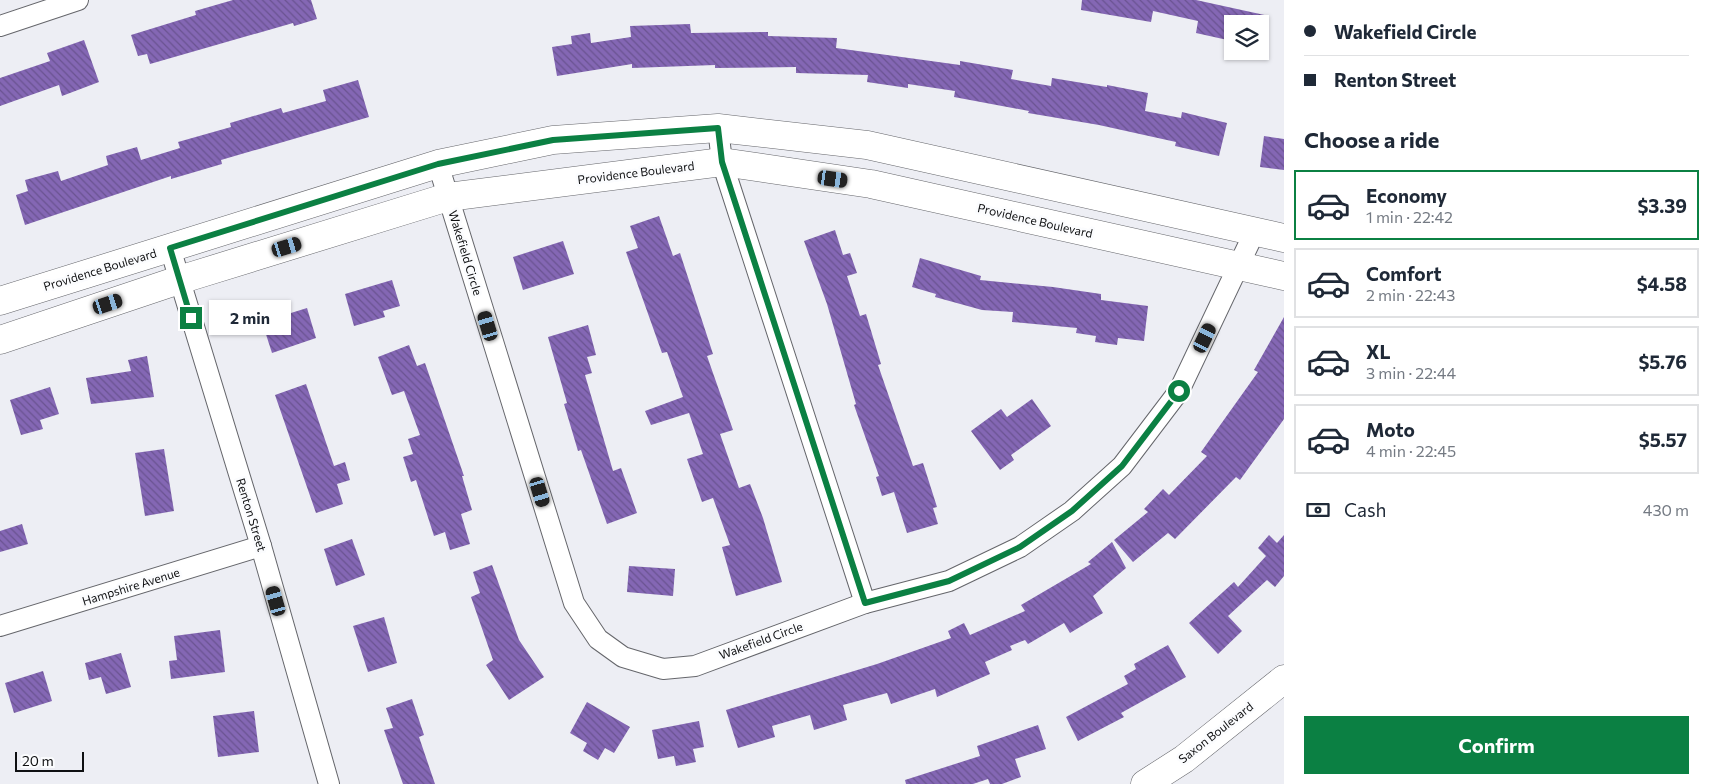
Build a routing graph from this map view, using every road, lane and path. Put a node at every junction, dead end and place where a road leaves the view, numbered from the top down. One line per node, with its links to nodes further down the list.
1 (78, 0): 2 (street)
2 (0, 26)
3 (718, 128): 4 (street); 5 (main road, Providence Boulevard); 7 (main road, Providence Boulevard)
4 (722, 162): 6 (main road, Providence Boulevard); 10 (main road, Providence Boulevard); 16 (street)
5 (438, 164): 6 (street, Wakefield Circle); 9 (main road, Providence Boulevard)
6 (448, 197): 12 (main road, Providence Boulevard); 16 (street, Wakefield Circle)
7 (1254, 231): 8 (main road, Providence Boulevard); 10 (street, Wakefield Circle)
8 (1284, 238)
9 (170, 248): 12 (street, Renton Street); 13 (main road, Providence Boulevard)
10 (1239, 267): 11 (main road, Providence Boulevard); 16 (street, Wakefield Circle)
11 (1284, 276)
12 (179, 280): 14 (main road, Providence Boulevard); 15 (street, Renton Street)
13 (0, 301)
14 (0, 340)
15 (261, 546): 17 (street, Hampshire Avenue); 19 (street, Renton Street)
16 (865, 603)
17 (0, 626)
18 (1284, 679): 20 (main road, Saxon Boulevard)
19 (329, 784)
20 (1145, 784)

